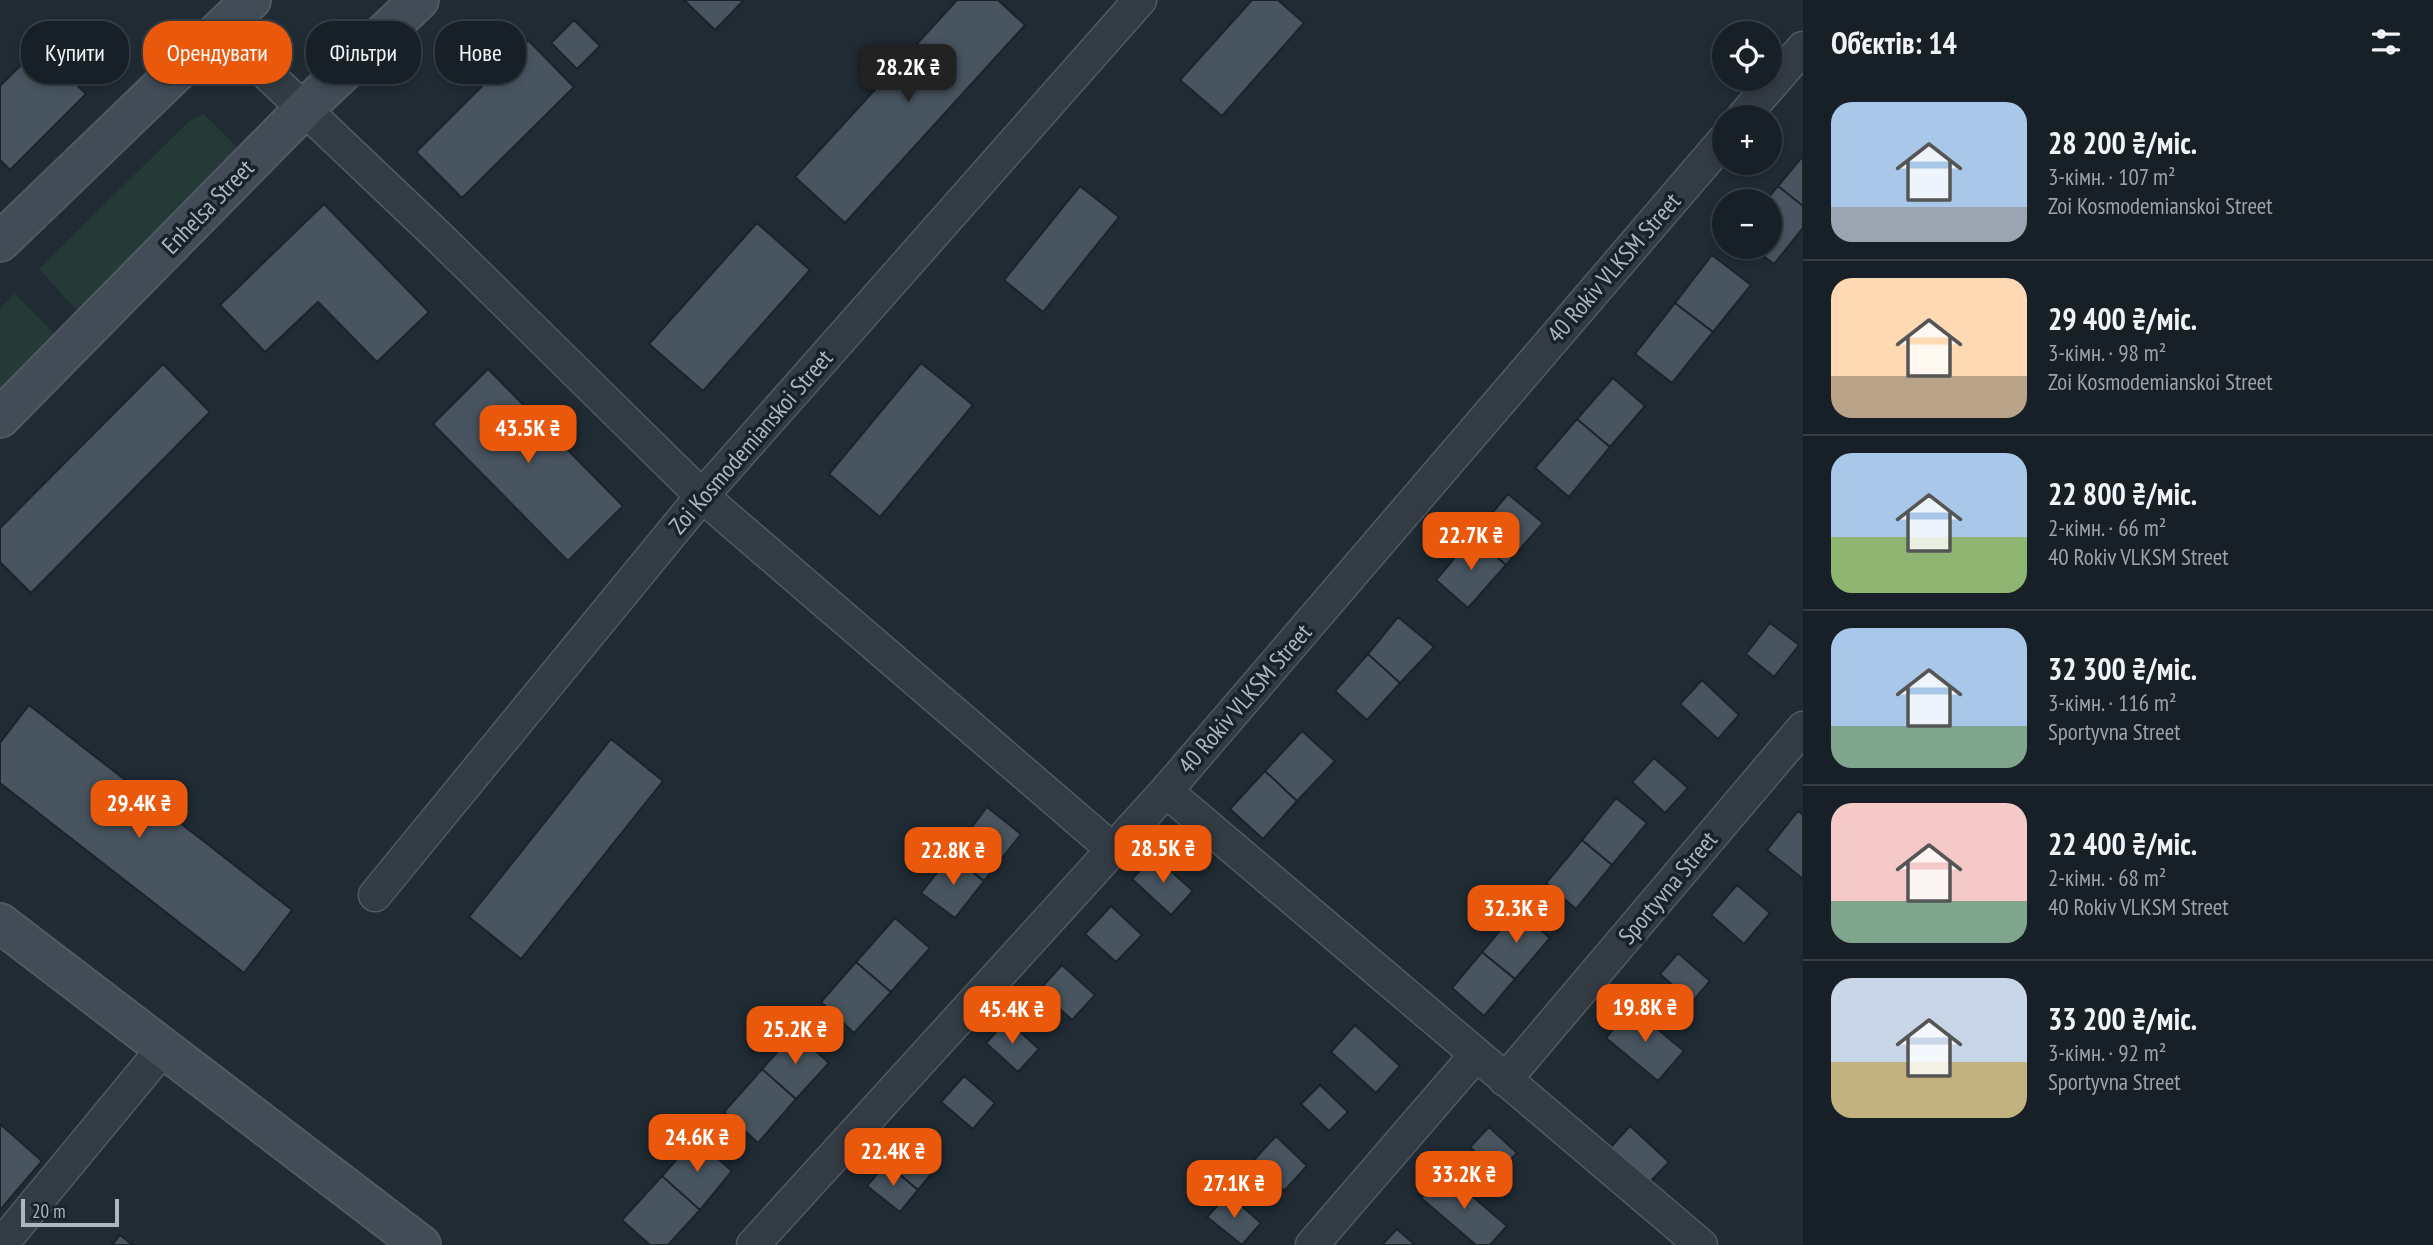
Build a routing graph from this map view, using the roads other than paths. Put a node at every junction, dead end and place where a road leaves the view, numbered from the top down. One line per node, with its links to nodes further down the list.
1 (251, 0): 4 (street)
2 (419, 0): 9 (street, Enhelsa Street)
3 (1140, 0): 13 (street, Zoi Kosmodemianskoi Street)
4 (227, 21)
5 (1803, 48): 8 (street)
6 (162, 84): 11 (street)
7 (279, 84): 9 (street)
8 (1753, 105)
9 (305, 108): 12 (street, Enhelsa Street); 13 (street)
10 (1712, 154): 15 (street, 40 Rokiv VLKSM Street)
11 (0, 242)
12 (0, 418)
13 (702, 496): 16 (street); 17 (street, Zoi Kosmodemianskoi Street)
14 (1803, 728): 21 (street, Sportyvna Street)
15 (1166, 791): 16 (street, 40 Rokiv VLKSM Street); 20 (street)
16 (1111, 848): 24 (street, 40 Rokiv VLKSM Street)
17 (375, 895)
18 (0, 923): 19 (street)
19 (162, 1050): 22 (street); 23 (street)
20 (1475, 1056): 21 (street); 25 (street)
21 (1505, 1080): 26 (street)
22 (1, 1245)
23 (421, 1245)
24 (753, 1245)
25 (1312, 1245)
26 (1701, 1245)

